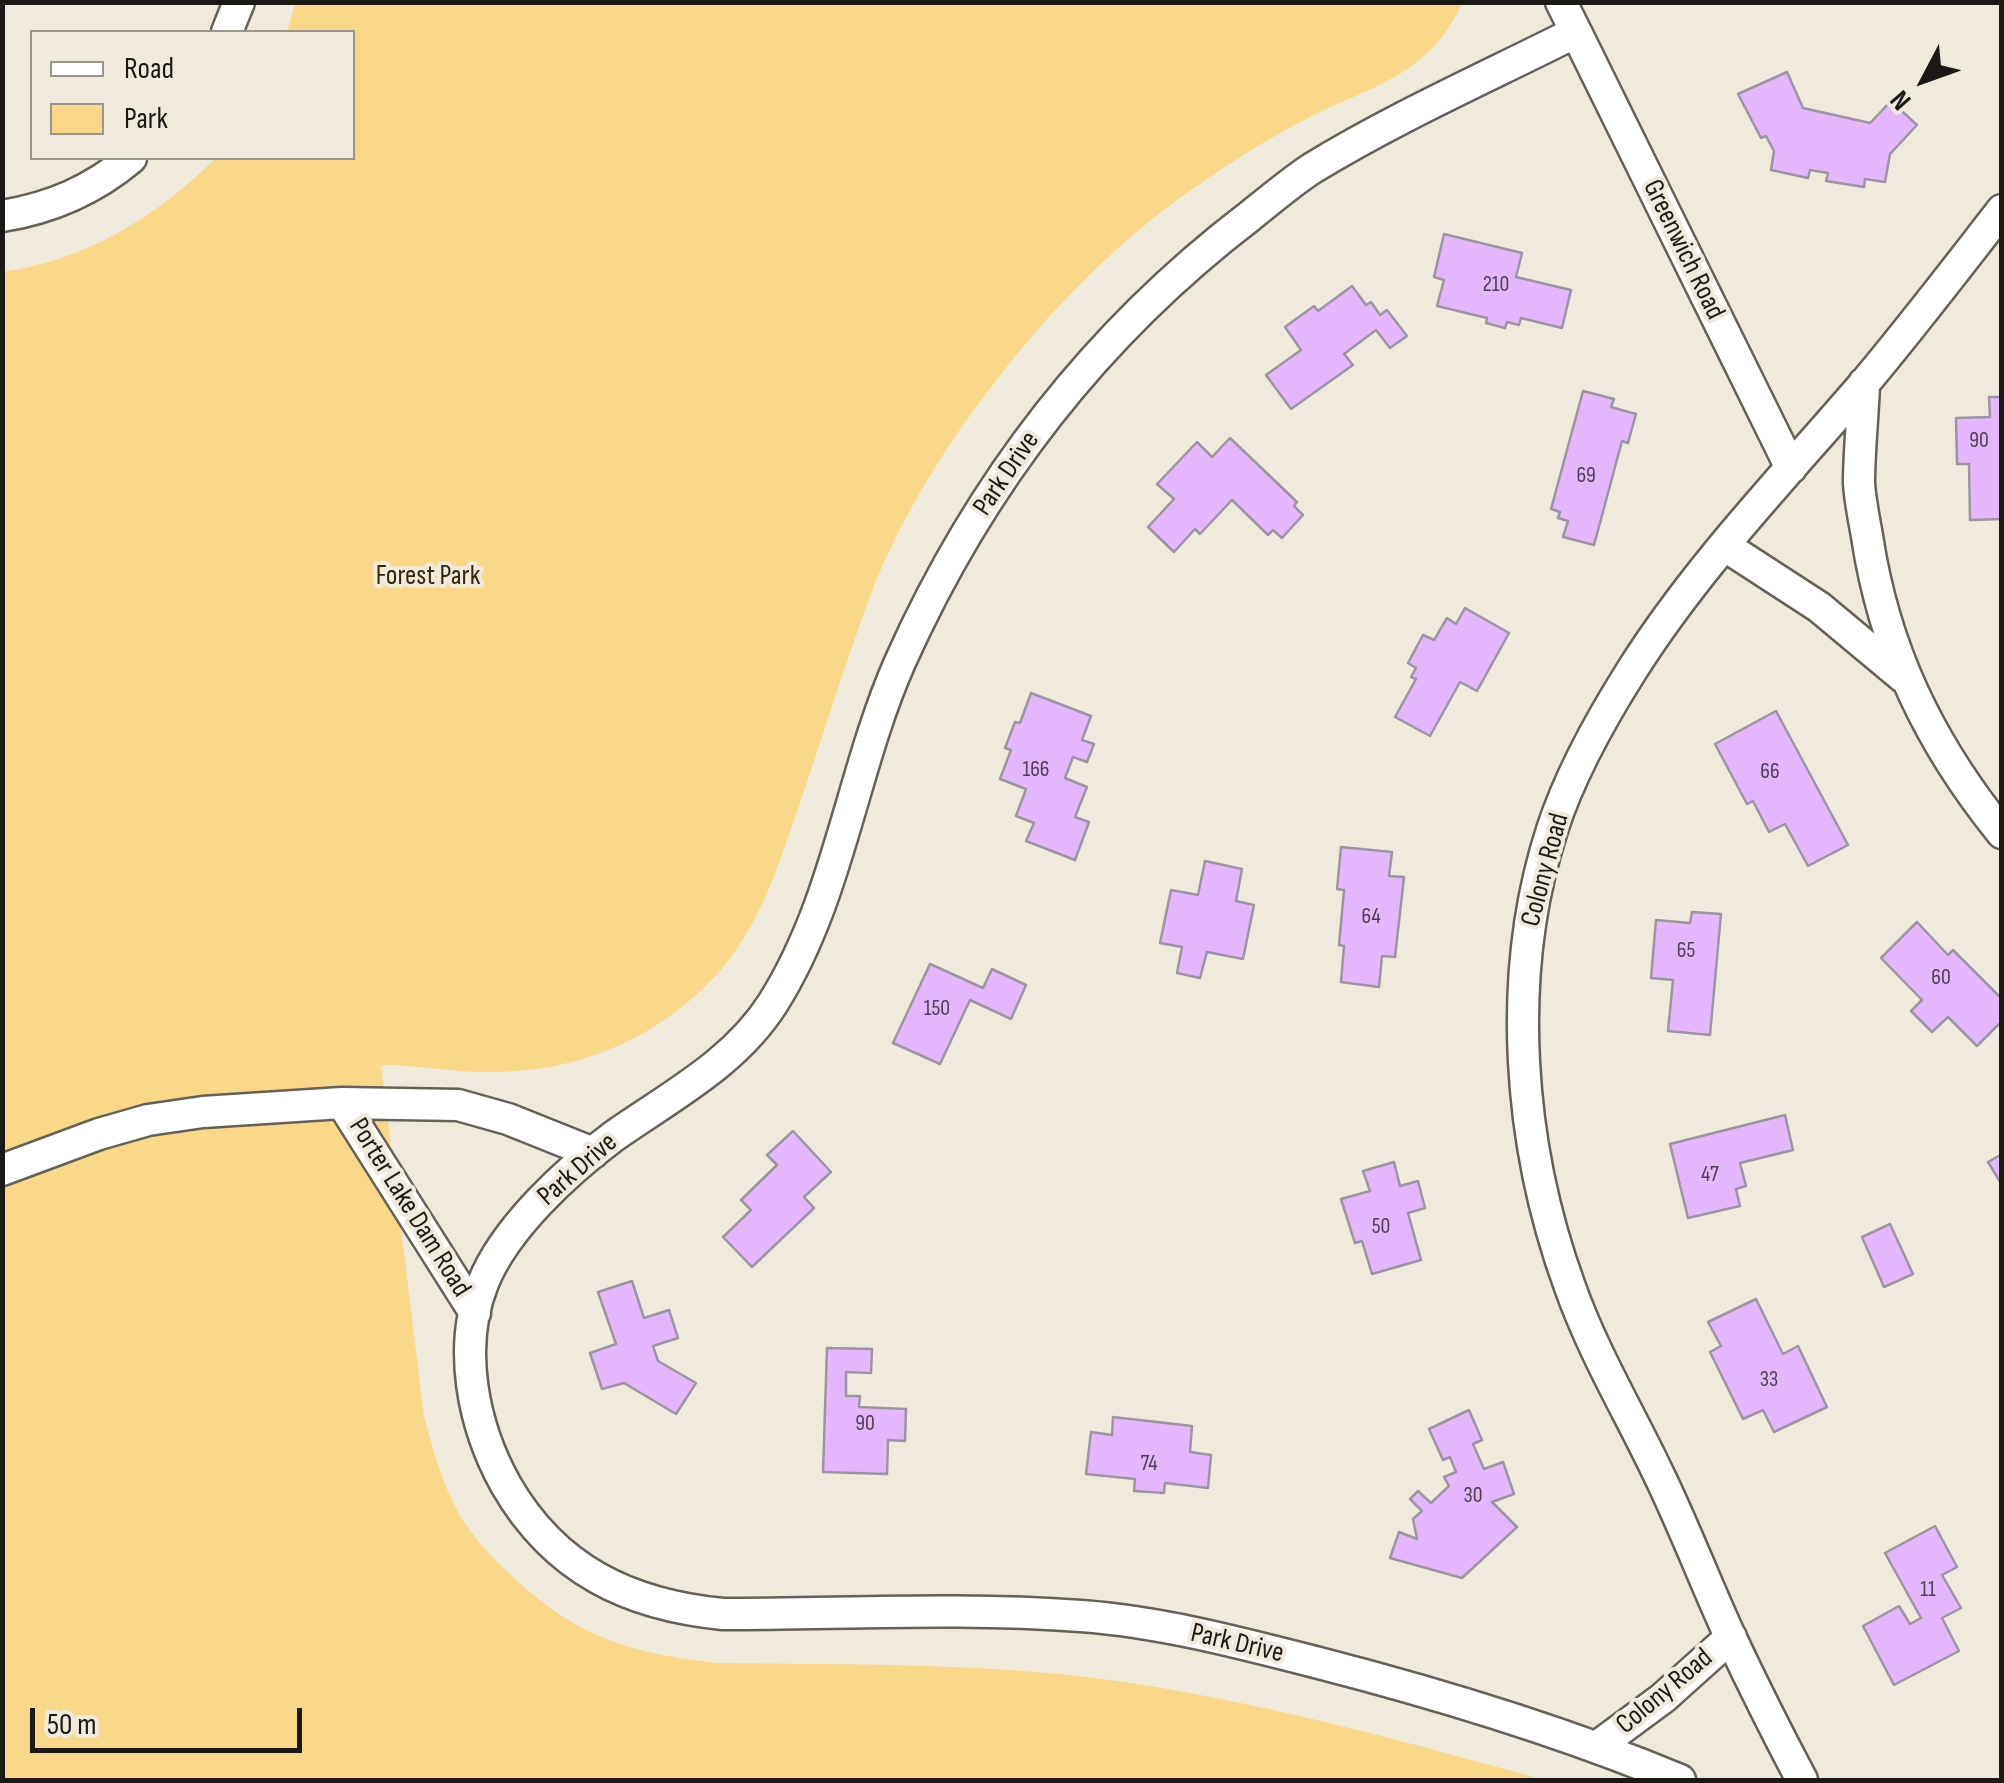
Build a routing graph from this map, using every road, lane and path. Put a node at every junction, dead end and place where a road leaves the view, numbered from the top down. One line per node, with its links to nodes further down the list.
1 (238, 2): 3 (street)
2 (1561, 2): 4 (street)
3 (228, 30)
4 (1576, 32): 9 (street, Greenwich Road); 14 (street, Park Drive)
5 (128, 160): 7 (street)
6 (2002, 210): 8 (street, Colony Road)
7 (2, 216)
8 (1864, 383): 9 (street, Colony Road); 11 (street)
9 (1790, 468): 10 (street, Colony Road)
10 (1725, 546): 11 (street); 17 (street, Colony Road)
11 (1908, 681): 12 (street)
12 (2002, 834)
13 (342, 1103): 14 (street, Porter Lake Dam Road); 15 (street, Porter Lake Dam Road); 16 (street, Porter Lake Dam Road)
14 (593, 1153): 16 (street, Park Drive)
15 (2, 1170)
16 (475, 1313): 18 (street, Park Drive)
17 (1730, 1637): 18 (street, Colony Road); 20 (street, Colony Road)
18 (1598, 1746): 19 (street, Park Drive)
19 (1680, 1780)
20 (1802, 1780)

